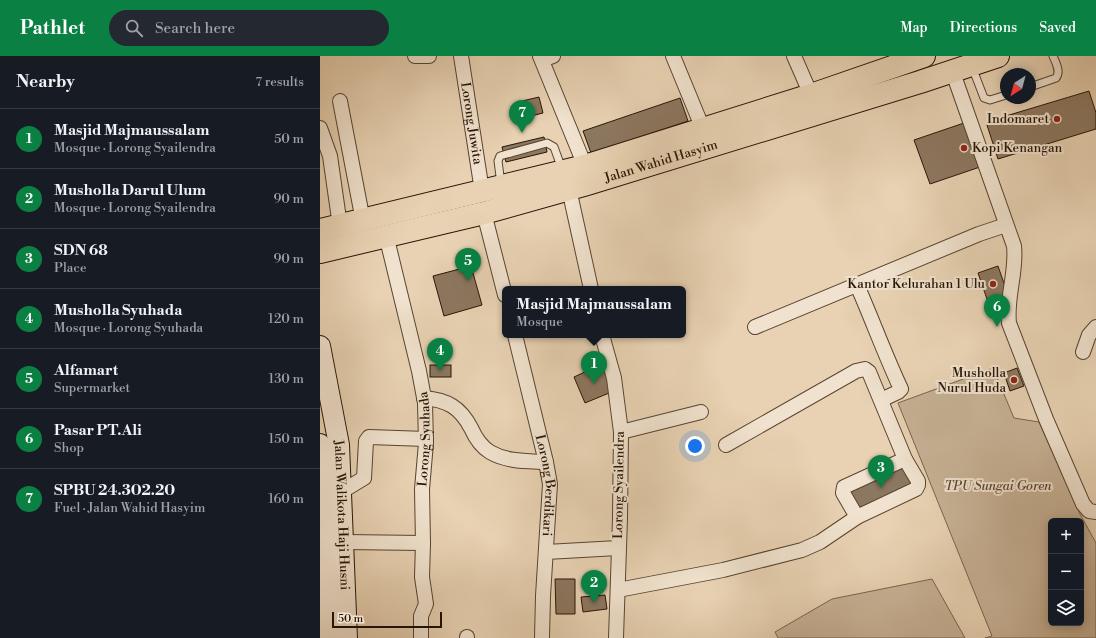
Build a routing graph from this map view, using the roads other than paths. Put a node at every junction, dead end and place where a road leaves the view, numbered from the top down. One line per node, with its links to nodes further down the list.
1 (415, 56): 2 (street)
2 (429, 56)
3 (461, 56): 20 (street, Lorong Juwita)
4 (674, 56): 17 (street)
5 (794, 56): 13 (street)
6 (998, 56): 10 (highway, Jalan Wahid Hasyim)
7 (1053, 56): 12 (lane)
8 (545, 57): 18 (street)
9 (916, 57): 11 (street); 13 (highway, Jalan Wahid Hasyim)
10 (962, 68): 11 (highway, Jalan Wahid Hasyim); 14 (lane); 23 (street)
11 (920, 82): 19 (highway, Jalan Wahid Hasyim)
12 (1036, 85)
13 (811, 95): 17 (highway, Jalan Wahid Hasyim)
14 (1000, 96)
15 (340, 101): 22 (street)
16 (320, 128): 24 (street)
17 (704, 129): 18 (highway, Jalan Wahid Hasyim)
18 (586, 166): 19 (highway, Jalan Wahid Hasyim)
19 (566, 180): 20 (highway, Jalan Wahid Hasyim); 20 (lane); 21 (highway, Jalan Wahid Hasyim); 29 (street)
20 (492, 189): 22 (highway, Jalan Wahid Hasyim)
21 (484, 213): 25 (highway, Jalan Wahid Hasyim); 28 (street)
22 (363, 221): 24 (highway, Jalan Wahid Hasyim)
23 (1006, 225): 27 (street); 46 (street)
24 (330, 228)
25 (386, 235): 26 (highway, Jalan Wahid Hasyim); 36 (street, Lorong Syuhada)
26 (320, 252)
27 (857, 285): 30 (street); 37 (street)
28 (503, 286)
29 (590, 286)
30 (755, 327)
31 (1096, 328): 35 (street)
32 (516, 338): 44 (street, Lorong Berdikari)
33 (603, 338): 39 (street, Lorong Syailendra)
34 (320, 346): 45 (street, Jalan Walikota Haji Husni)
35 (1083, 352)
36 (424, 398): 40 (street, Lorong Syuhada); 44 (street)
37 (881, 400): 42 (street); 43 (street)
38 (701, 412): 39 (street)
39 (622, 432): 50 (street, Lorong Syailendra)
40 (426, 439): 45 (street); 49 (street, Lorong Syuhada)
41 (320, 444): 53 (street, Jalan Walikota Haji Husni)
42 (726, 445)
43 (905, 459): 47 (street); 47 (street)
44 (546, 462): 51 (street, Lorong Berdikari)
45 (341, 492): 48 (street, Jalan Walikota Haji Husni)
46 (1096, 512)
47 (857, 517): 52 (street)
48 (343, 542): 49 (street); 54 (street, Jalan Walikota Haji Husni)
49 (424, 543): 55 (street, Lorong Syuhada)
50 (618, 548): 51 (street); 52 (street, Lorong Syailendra)
51 (546, 552): 56 (street, Lorong Berdikari)
52 (618, 590): 57 (street, Lorong Syailendra)
53 (328, 638)
54 (347, 638)
55 (421, 638)
56 (542, 638)
57 (616, 638)

